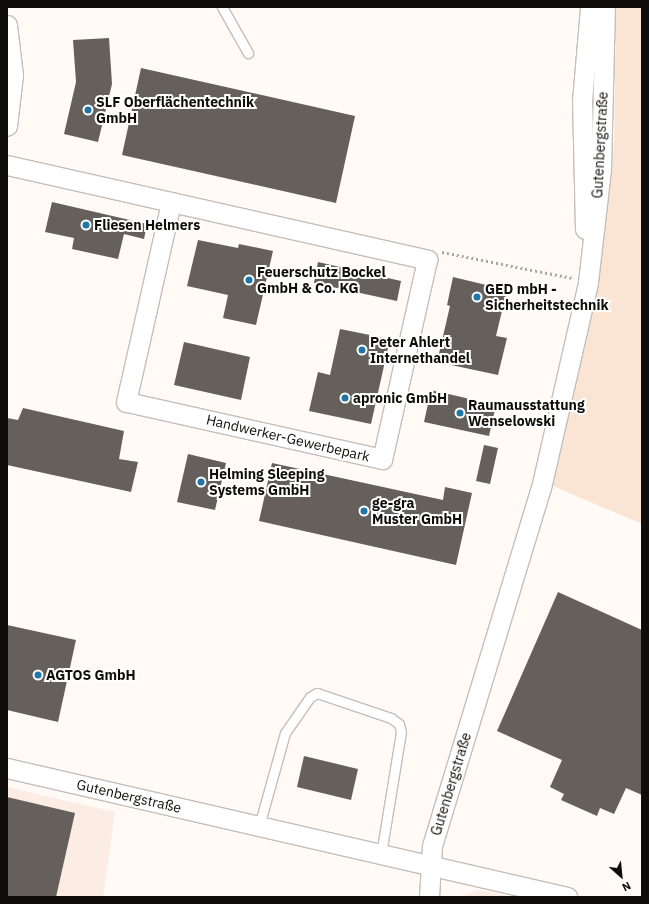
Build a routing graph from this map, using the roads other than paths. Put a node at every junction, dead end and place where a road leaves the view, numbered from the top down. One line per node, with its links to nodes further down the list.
1 (222, 7): 5 (lane)
2 (590, 7): 9 (street, Gutenbergstraße)
3 (605, 7): 9 (street, Gutenbergstraße)
4 (7, 25): 6 (street)
5 (248, 53)
6 (7, 126)
7 (7, 165): 8 (street)
8 (171, 202): 8 (street, Handwerker-Gewerbepark)
9 (588, 282): 13 (street, Gutenbergstraße)
10 (7, 768): 11 (street, Gutenbergstraße)
11 (259, 826): 12 (street, Gutenbergstraße); 12 (lane)
12 (381, 854): 13 (street, Gutenbergstraße)
13 (431, 866): 14 (street); 15 (street)
14 (429, 897)
15 (567, 897)

